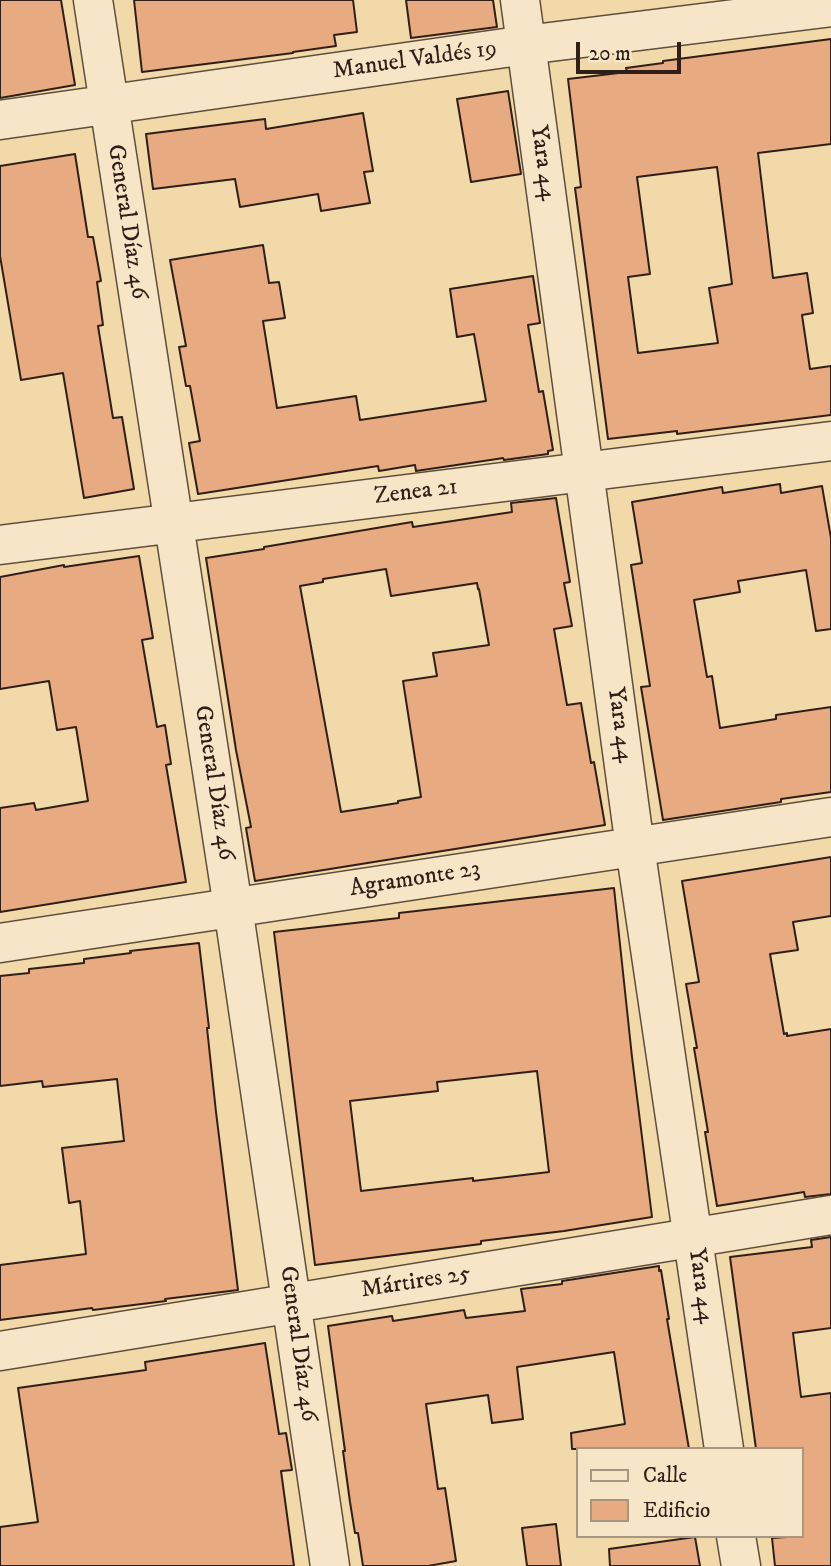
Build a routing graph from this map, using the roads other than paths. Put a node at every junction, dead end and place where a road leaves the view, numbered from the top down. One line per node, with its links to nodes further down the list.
1 (93, 0): 5 (street, General Díaz 46)
2 (520, 0): 4 (street, Yara 44)
3 (831, 7): 4 (street, Manuel Valdés 19)
4 (526, 45): 5 (street, Manuel Valdés 19); 8 (street, Yara 44)
5 (108, 105): 6 (street, Manuel Valdés 19); 9 (street, General Díaz 46)
6 (0, 120)
7 (831, 441): 8 (street, Zenea 21)
8 (586, 472): 9 (street, Zenea 21); 12 (street, Yara 44)
9 (173, 522): 10 (street, Zenea 21); 13 (street, General Díaz 46)
10 (0, 545)
11 (831, 817): 12 (street, Agramonte 23)
12 (635, 847): 13 (street, Agramonte 23); 16 (street, Yara 44)
13 (233, 907): 14 (street, Agramonte 23); 17 (street, General Díaz 46)
14 (0, 943)
15 (831, 1215): 16 (street, Mártires 25)
16 (693, 1238): 17 (street, Mártires 25); 19 (street, Yara 44)
17 (291, 1304): 18 (street, Mártires 25); 21 (street, General Díaz 46)
18 (0, 1352)
19 (724, 1447)
20 (736, 1538): 22 (street)
21 (330, 1566)
22 (741, 1566)

